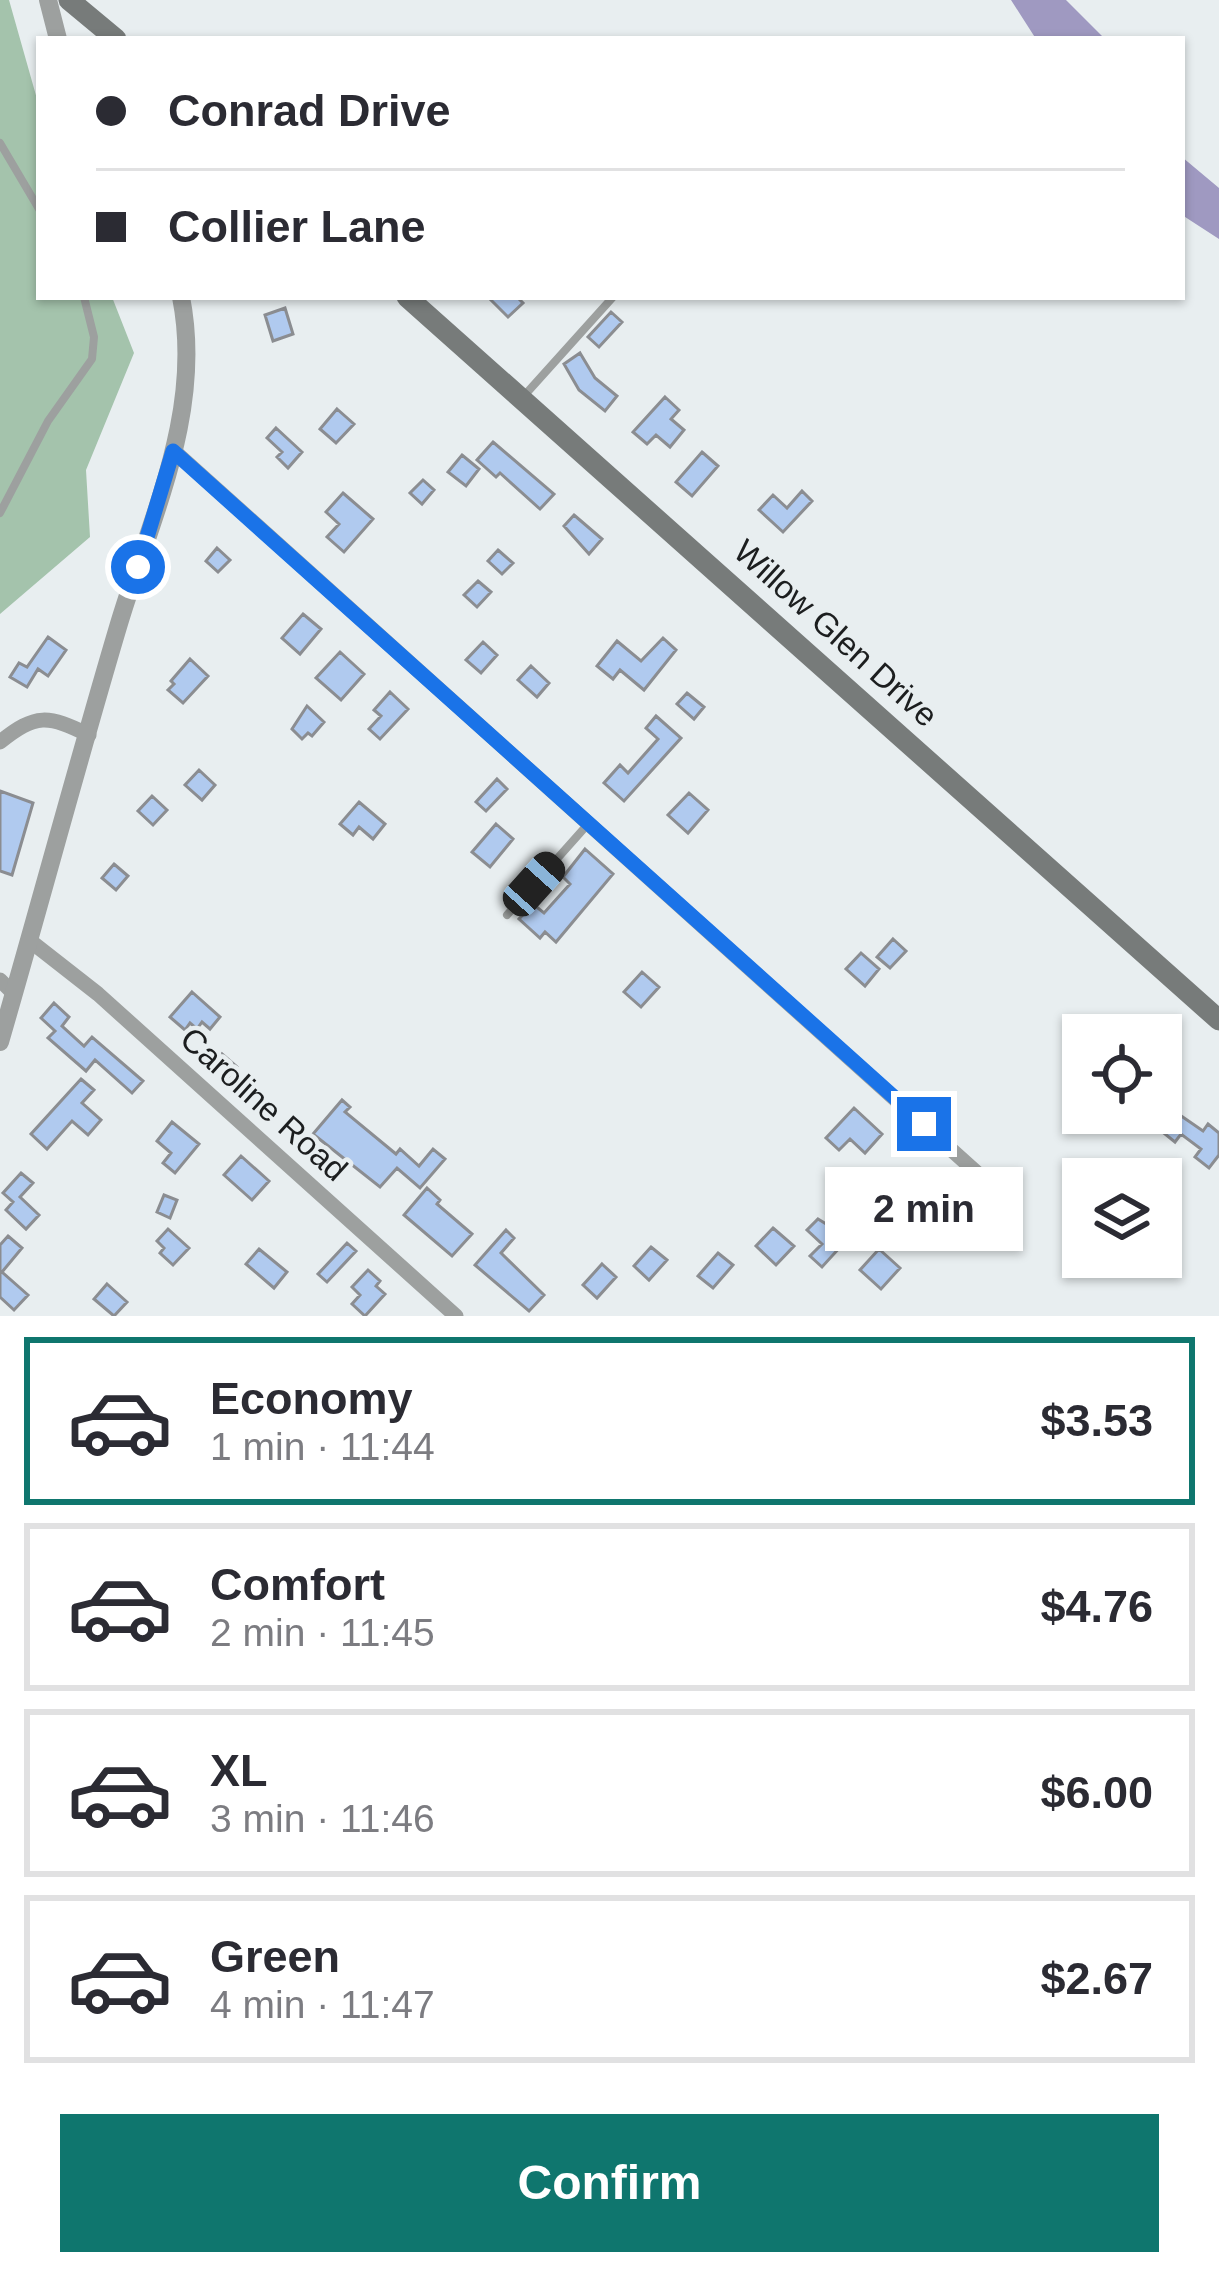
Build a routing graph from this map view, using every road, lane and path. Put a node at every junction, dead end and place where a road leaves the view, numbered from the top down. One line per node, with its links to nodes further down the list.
1 (47, 0): 3 (street)
2 (69, 0): 4 (main road)
3 (57, 36)
4 (112, 36)
5 (0, 143): 6 (lane)
6 (36, 204)
7 (85, 300): 13 (lane)
8 (181, 300): 12 (street)
9 (410, 300): 11 (main road, Willow Glen Drive)
10 (610, 300): 11 (lane)
11 (523, 398): 20 (main road, Willow Glen Drive)
12 (173, 451): 14 (street); 16 (street)
13 (0, 513)
14 (89, 735): 15 (street); 18 (street)
15 (0, 742)
16 (590, 823): 17 (lane); 22 (street)
17 (507, 915)
18 (29, 940): 19 (street); 23 (street, Caroline Road)
19 (7, 987): 21 (street)
20 (1219, 1020)
21 (0, 1042)
22 (995, 1189)
23 (456, 1316)

